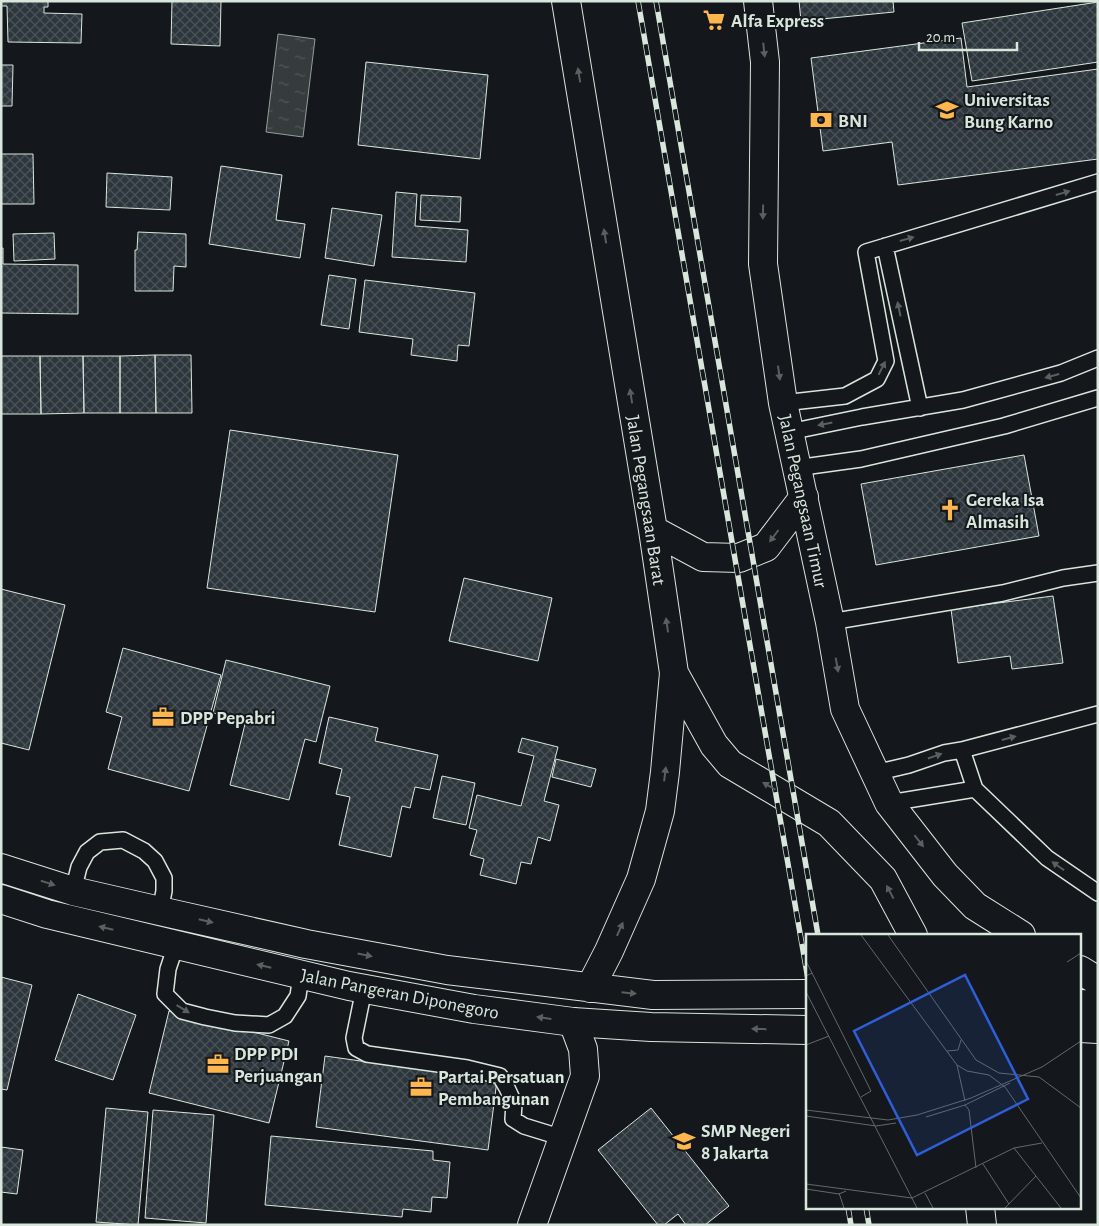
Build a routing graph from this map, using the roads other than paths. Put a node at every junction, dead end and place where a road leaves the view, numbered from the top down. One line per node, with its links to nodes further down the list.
1 (566, 1): 12 (main road, Jalan Pegangsaan Barat, one-way to 1)
2 (758, 1): 7 (main road, Jalan Pegangsaan Timur, one-way to 7)
3 (1098, 182): 4 (lane, one-way to 3)
4 (885, 246): 7 (lane, one-way to 4); 8 (lane, one-way to 4)
5 (1098, 358): 8 (lane, one-way to 8)
6 (1098, 398): 10 (lane)
7 (783, 403): 9 (main road, Jalan Pegangsaan Timur)
8 (920, 408): 9 (lane, one-way to 9)
9 (789, 432): 10 (main road, Jalan Pegangsaan Timur)
10 (796, 468): 11 (main road, Jalan Pegangsaan Timur)
11 (804, 497): 12 (main road, one-way to 12); 14 (main road, Jalan Pegangsaan Timur)
12 (653, 530): 15 (main road, Jalan Pegangsaan Barat, one-way to 12)
13 (1098, 572): 14 (lane)
14 (830, 622): 18 (main road, Jalan Pegangsaan Timur, one-way to 18)
15 (674, 673): 26 (main road, one-way to 15); 33 (main road, Jalan Pegangsaan Barat, one-way to 15)
16 (1098, 714): 17 (lane, one-way to 16)
17 (962, 750): 18 (lane, one-way to 17); 19 (lane)
18 (874, 773): 20 (main road, Jalan Pegangsaan Timur)
19 (975, 789): 20 (lane); 23 (lane, one-way to 19)
20 (889, 803): 27 (main road, Jalan Pegangsaan Timur, one-way to 27)
21 (1, 868): 22 (main road, Jalan Pangeran Diponegoro, one-way to 22)
22 (73, 891): 25 (main road, Jalan Pangeran Diponegoro); 25 (lane)
23 (1098, 894)
24 (1, 899): 29 (main road, Jalan Pangeran Diponegoro, one-way to 24)
25 (160, 911): 28 (main road, Jalan Pangeran Diponegoro, one-way to 28)
26 (912, 934)
27 (1018, 934)
28 (306, 944): 31 (main road); 33 (main road, Jalan Pangeran Diponegoro, one-way to 33)
29 (176, 945): 31 (main road, Jalan Pangeran Diponegoro, one-way to 29); 31 (lane, one-way to 31)
30 (1082, 971): 32 (main road)
31 (301, 975): 34 (main road, Jalan Pangeran Diponegoro)
32 (1098, 981)
33 (590, 988): 35 (main road, Jalan Pangeran Diponegoro, one-way to 35)
34 (364, 989): 38 (main road, Jalan Pangeran Diponegoro, one-way to 34); 42 (lane)
35 (806, 994)
36 (1082, 1004): 37 (main road)
37 (1098, 1005)
38 (573, 1022): 41 (main road, Jalan Pangeran Diponegoro, one-way to 38); 42 (main road)
39 (1082, 1028): 40 (main road)
40 (1098, 1029)
41 (806, 1030)
42 (563, 1138): 44 (main road)
43 (980, 1208): 45 (main road)
44 (532, 1225)
45 (982, 1225)

